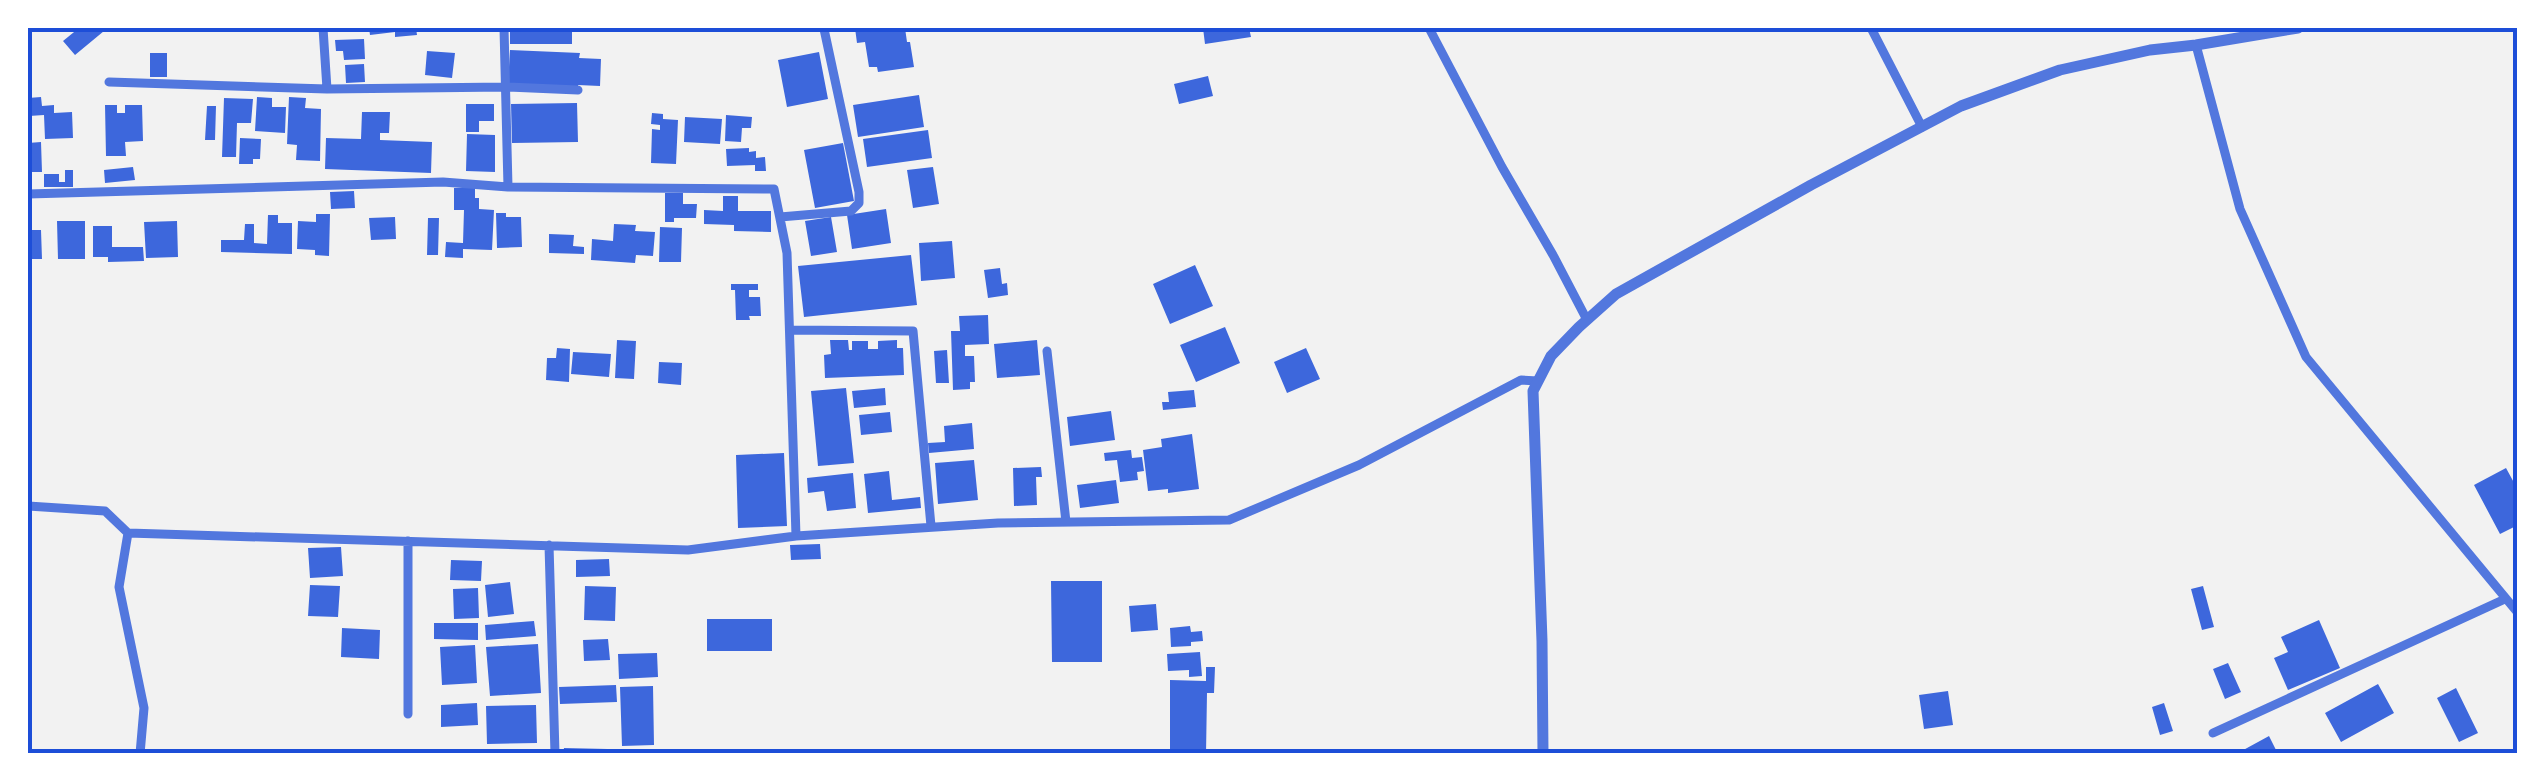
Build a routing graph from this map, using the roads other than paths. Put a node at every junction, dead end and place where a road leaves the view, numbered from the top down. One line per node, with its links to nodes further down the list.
1 (323, 28): 10 (street)
2 (504, 28): 9 (street)
3 (1429, 28): 16 (street)
4 (1871, 28): 12 (street)
5 (2298, 28): 7 (street)
6 (824, 30): 15 (street)
7 (2196, 46): 12 (street); 27 (street)
8 (109, 82): 10 (street)
9 (506, 87): 10 (street); 11 (street); 13 (street)
10 (327, 89)
11 (578, 90)
12 (1922, 127): 16 (street)
13 (508, 186): 14 (street); 15 (street)
14 (28, 194)
15 (780, 217): 17 (street)
16 (1586, 320): 19 (street)
17 (790, 330): 22 (street); 24 (street)
18 (1047, 351): 21 (street)
19 (1538, 381): 21 (street); 33 (street)
20 (28, 506): 23 (street)
21 (1066, 522): 22 (street)
22 (931, 526): 24 (street)
23 (128, 533): 25 (street); 31 (street)
24 (796, 536): 26 (street)
25 (408, 541): 26 (street); 29 (street)
26 (549, 544): 32 (street)
27 (2505, 599): 28 (street); 30 (street)
28 (2518, 614)
29 (408, 714)
30 (2212, 732)
31 (140, 754)
32 (555, 754)
33 (1542, 754)

